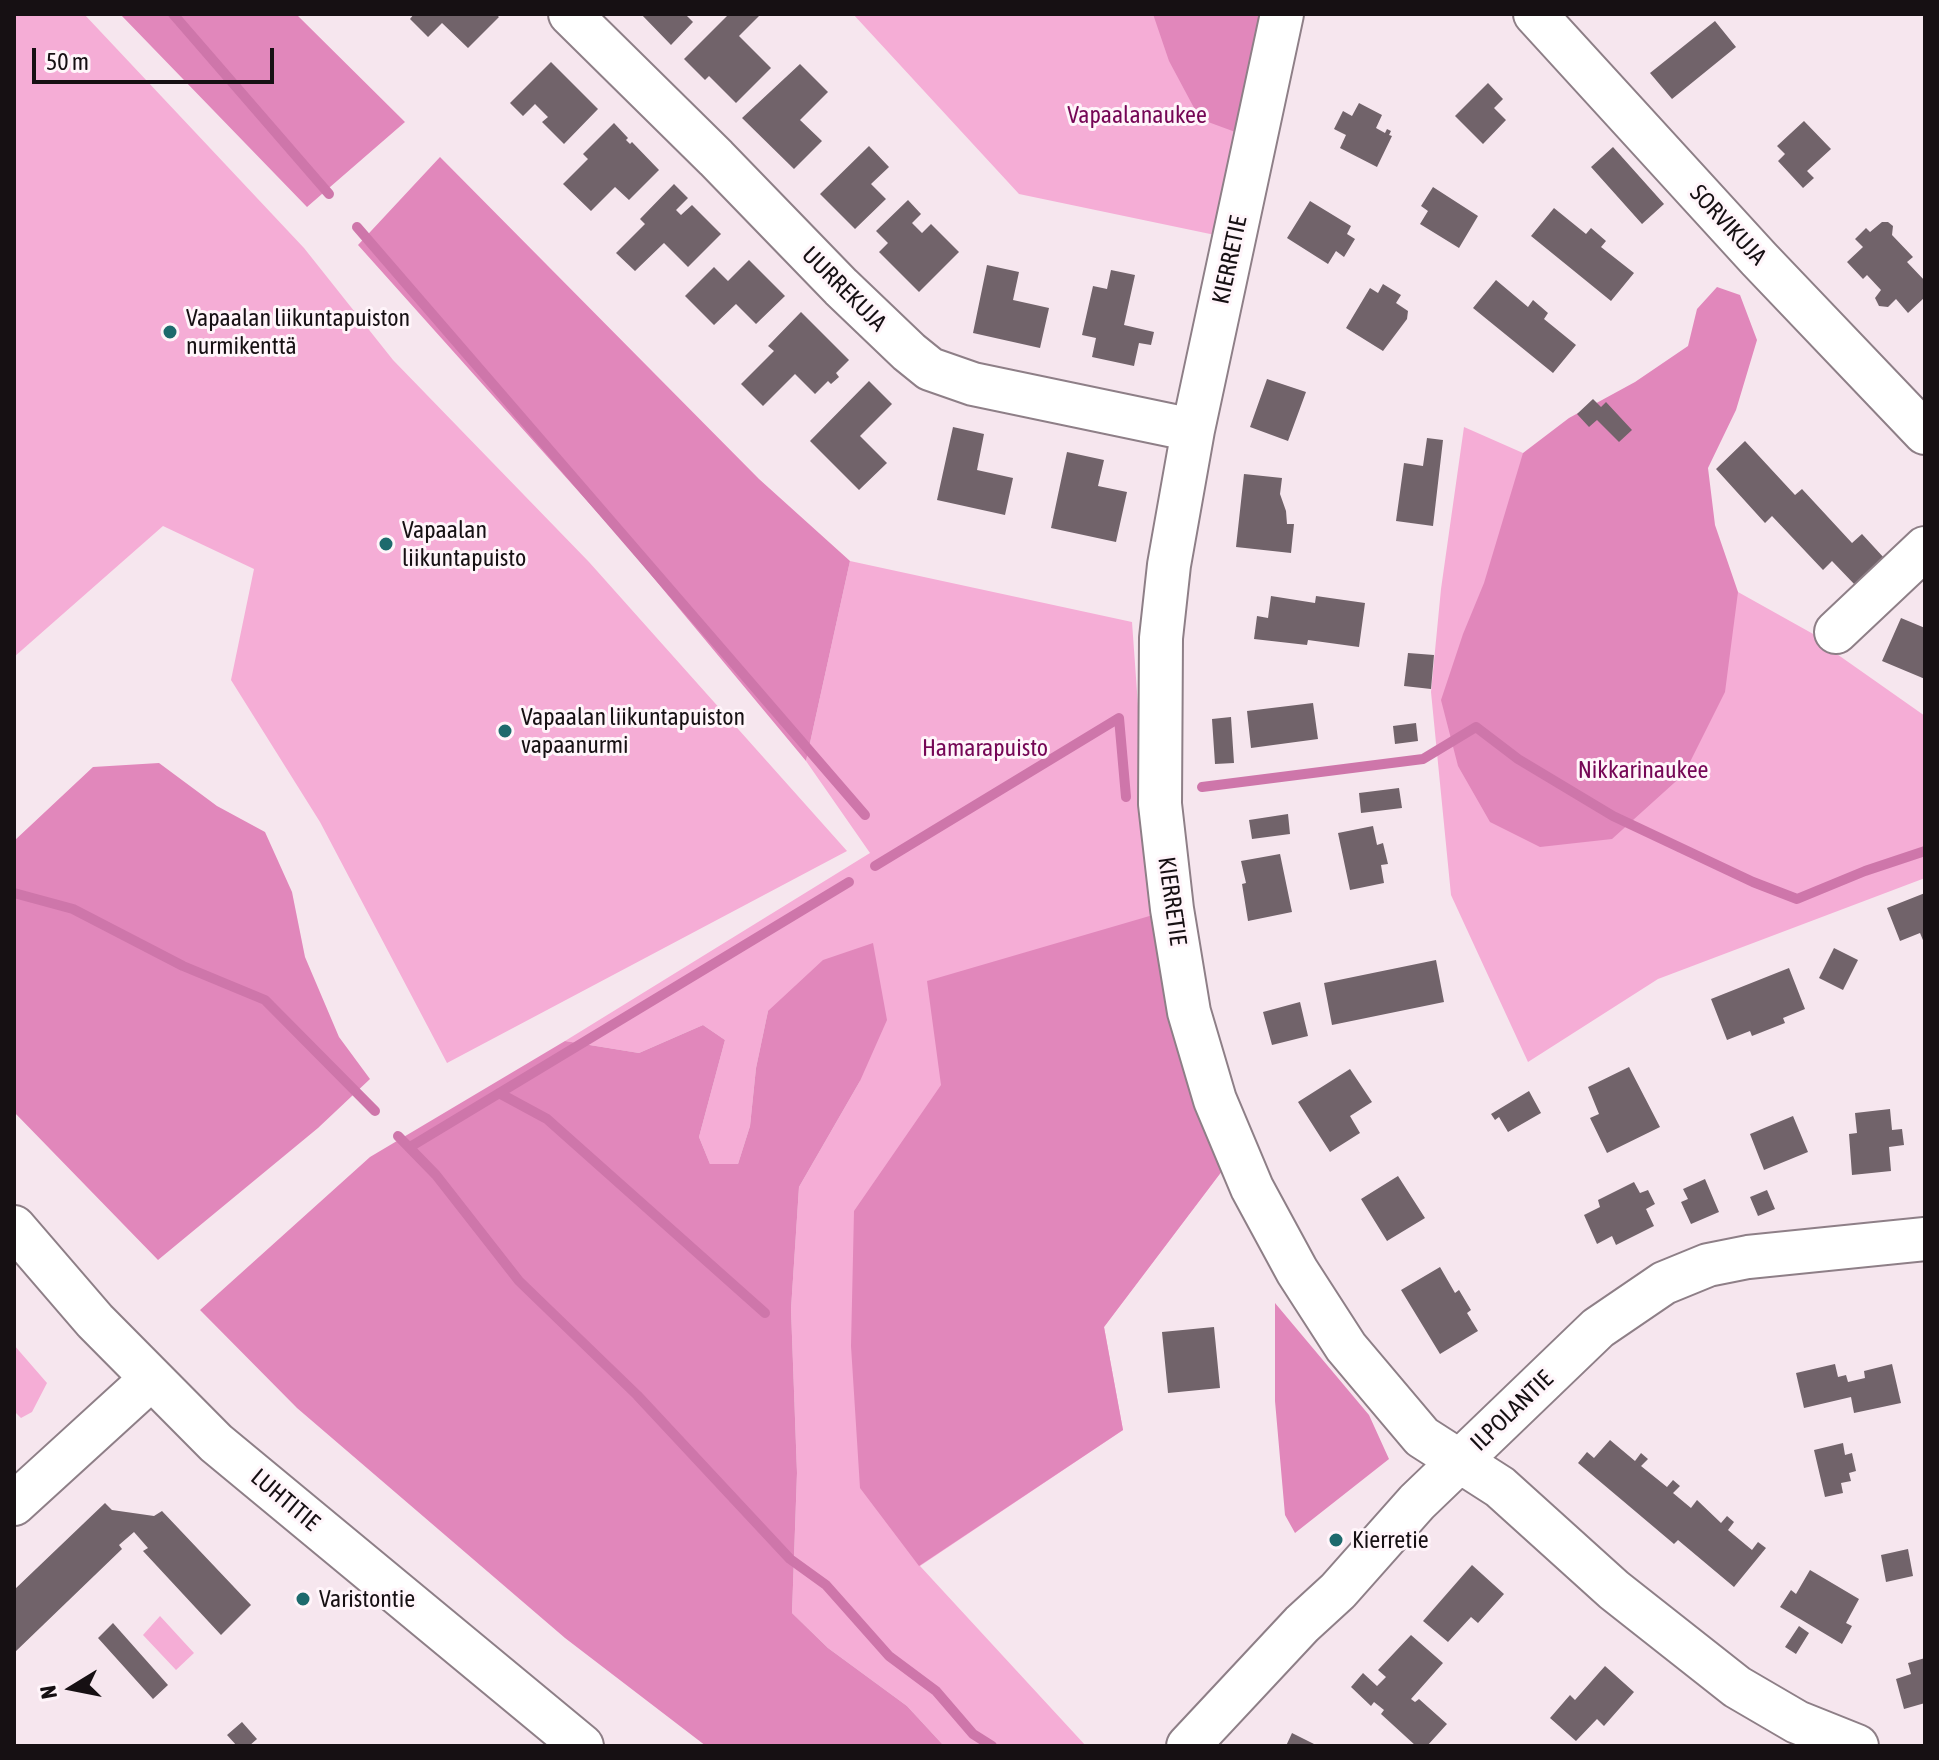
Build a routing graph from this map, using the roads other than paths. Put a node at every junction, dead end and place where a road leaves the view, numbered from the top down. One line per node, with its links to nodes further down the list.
1 (570, 14): 4 (street, UURREKUJA)
2 (1282, 14): 4 (street, KIERRETIE)
3 (1535, 14): 5 (street, SORVIKUJA)
4 (1193, 430): 11 (street, KIERRETIE)
5 (1925, 433)
6 (1925, 548): 7 (street)
7 (1836, 632)
8 (14, 1227): 10 (street, LUHTITIE)
9 (1925, 1239): 11 (street, ILPOLANTIE)
10 (151, 1379): 12 (street); 13 (street, LUHTITIE)
11 (1461, 1460): 14 (street, ILPOLANTIE); 15 (street, KIERRETIE)
12 (14, 1504)
13 (582, 1746)
14 (1188, 1746)
15 (1857, 1746)

